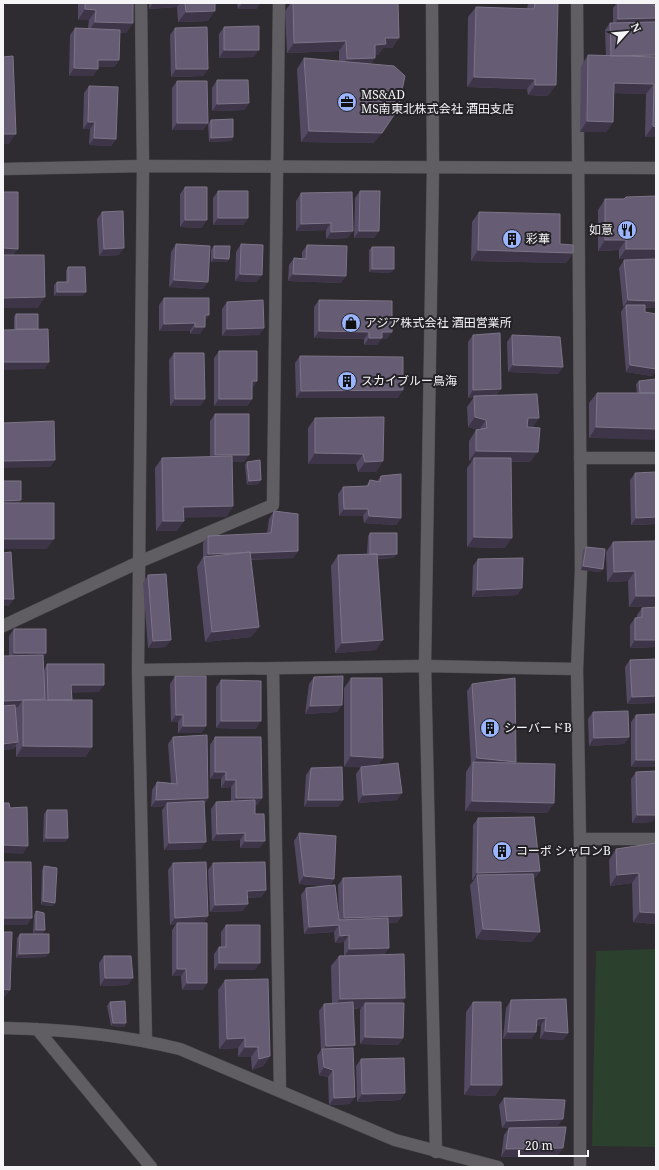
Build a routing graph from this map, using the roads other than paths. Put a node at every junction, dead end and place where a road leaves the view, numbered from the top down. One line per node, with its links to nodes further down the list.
1 (141, 3): 5 (street)
2 (278, 3): 6 (street)
3 (432, 3): 7 (street)
4 (577, 3): 10 (street)
5 (143, 166): 6 (street); 9 (street); 13 (street)
6 (278, 167): 7 (street); 13 (street)
7 (433, 167): 10 (street); 15 (street)
8 (656, 168): 10 (street)
9 (3, 169)
10 (578, 169): 11 (street)
11 (580, 458): 12 (street); 17 (street)
12 (656, 458)
13 (139, 562): 14 (street); 18 (street)
14 (3, 626)
15 (426, 666): 16 (street); 17 (street); 25 (street)
16 (273, 669): 18 (street); 24 (street)
17 (577, 669): 20 (street)
18 (138, 670): 23 (street)
19 (656, 838): 20 (street)
20 (580, 839): 28 (street)
21 (3, 1028): 22 (street)
22 (36, 1029): 23 (street); 26 (street)
23 (146, 1040): 24 (street)
24 (280, 1091): 25 (street)
25 (436, 1152): 27 (street)
26 (151, 1167)
27 (498, 1167)
28 (580, 1167)

